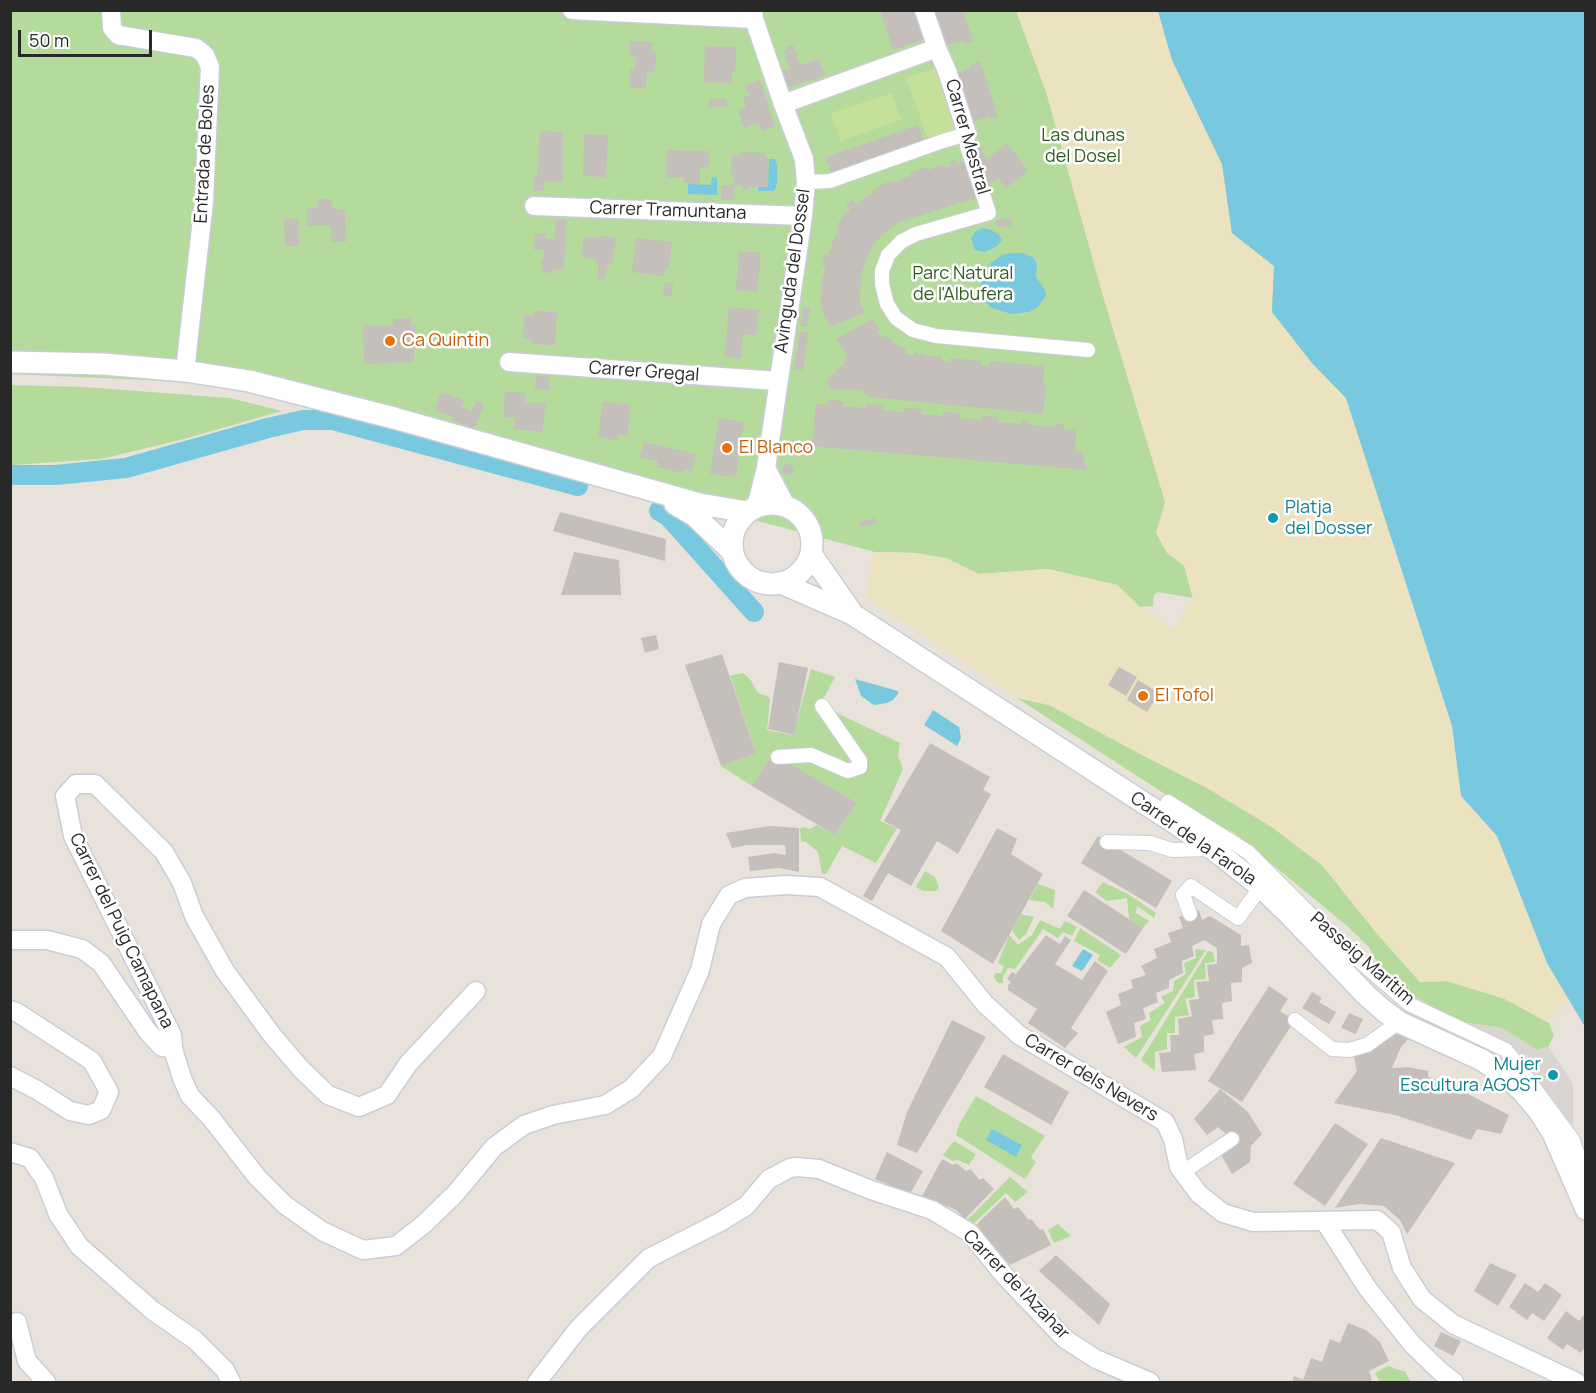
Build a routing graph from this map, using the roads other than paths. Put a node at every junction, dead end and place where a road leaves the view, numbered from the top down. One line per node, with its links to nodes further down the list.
1 (111, 10): 14 (street, Entrada de Boles)
2 (572, 10): 4 (street)
3 (924, 10): 5 (street, Carrer Mestral)
4 (754, 15): 6 (street, Avinguda del Dossel)
5 (937, 48): 6 (street); 7 (street, Carrer Mestral)
6 (783, 104): 8 (street, Avinguda del Dossel)
7 (966, 134): 8 (street); 11 (street, Carrer Mestral)
8 (806, 182): 10 (street, Avinguda del Dossel)
9 (534, 206): 10 (street, Carrer Tramuntana)
10 (803, 216): 15 (street, Avinguda del Dossel)
11 (1088, 350)
12 (10, 362): 14 (street)
13 (509, 362): 15 (street, Carrer Gregal)
14 (185, 371): 17 (street)
15 (778, 381): 16 (street, Avinguda del Dossel)
16 (766, 468): 18 (street); 19 (street, Avinguda del Dossel)
17 (651, 490): 19 (street); 20 (street)
18 (786, 506): 19 (street); 21 (street)
19 (751, 509): 20 (street)
20 (732, 551): 22 (street)
21 (811, 554): 22 (street); 23 (street)
22 (781, 584): 23 (street)
23 (852, 614): 28 (street, Carrer de la Farola)
24 (822, 706): 25 (street)
25 (778, 757)
26 (1168, 802): 41 (street, Passeig Marítim)
27 (1107, 842): 28 (street)
28 (1213, 849): 29 (street, Carrer de la Farola)
29 (1261, 887): 30 (street); 35 (street, Carrer de la Farola)
30 (1190, 914)
31 (10, 940): 36 (street)
32 (476, 991): 36 (street, Carrer del Puig Camapana)
33 (10, 1010): 37 (street)
34 (1295, 1020): 35 (street)
35 (1399, 1022): 42 (street, Carrer de la Farola)
36 (173, 1049): 40 (street, Carrer dels Nevers)
37 (10, 1076)
38 (1232, 1139): 40 (street)
39 (10, 1152): 46 (street)
40 (1183, 1172): 43 (street, Carrer dels Nevers)
41 (1586, 1176)
42 (1586, 1209)
43 (1325, 1222): 49 (street); 50 (street, Carrer dels Nevers)
44 (17, 1322): 45 (street)
45 (46, 1383)
46 (231, 1383)
47 (537, 1383): 48 (street, Carrer de l'Azahar)
48 (1150, 1383)
49 (1454, 1383)
50 (1576, 1383)

